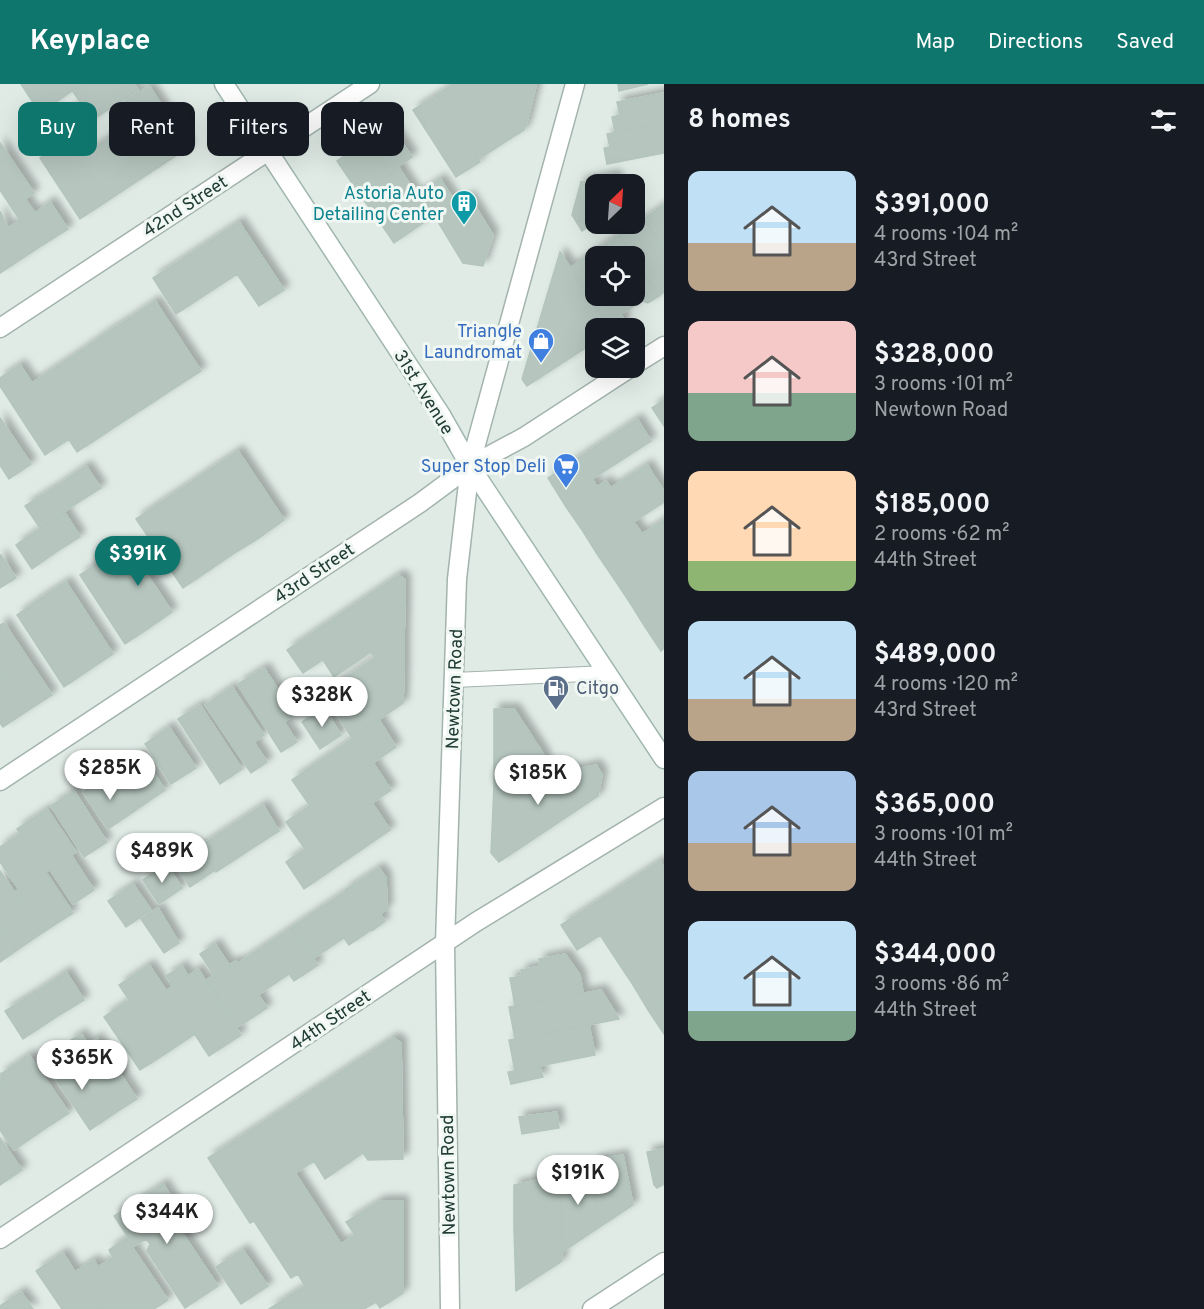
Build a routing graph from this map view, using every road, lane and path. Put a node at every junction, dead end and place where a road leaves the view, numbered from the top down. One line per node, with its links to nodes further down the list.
1 (224, 84): 4 (street, 31st Avenue)
2 (370, 84): 5 (street, 42nd Street)
3 (575, 84): 12 (street, Newtown Road)
4 (236, 102)
5 (309, 124)
6 (260, 156): 8 (street, 42nd Street)
7 (271, 156): 12 (street, 31st Avenue)
8 (0, 328)
9 (664, 346): 10 (street)
10 (645, 358)
11 (614, 378): 12 (street, 43rd Street)
12 (470, 466): 13 (street, 31st Avenue); 14 (street, Newtown Road); 16 (street, 43rd Street)
13 (607, 673): 14 (lane); 15 (street, 31st Avenue)
14 (454, 680): 18 (street, Newtown Road)
15 (664, 759)
16 (0, 781)
17 (664, 807): 18 (street, 44th Street)
18 (445, 943): 19 (street, 44th Street); 21 (street, Newtown Road)
19 (0, 1239)
20 (664, 1262): 22 (street)
21 (450, 1309)
22 (592, 1309)

